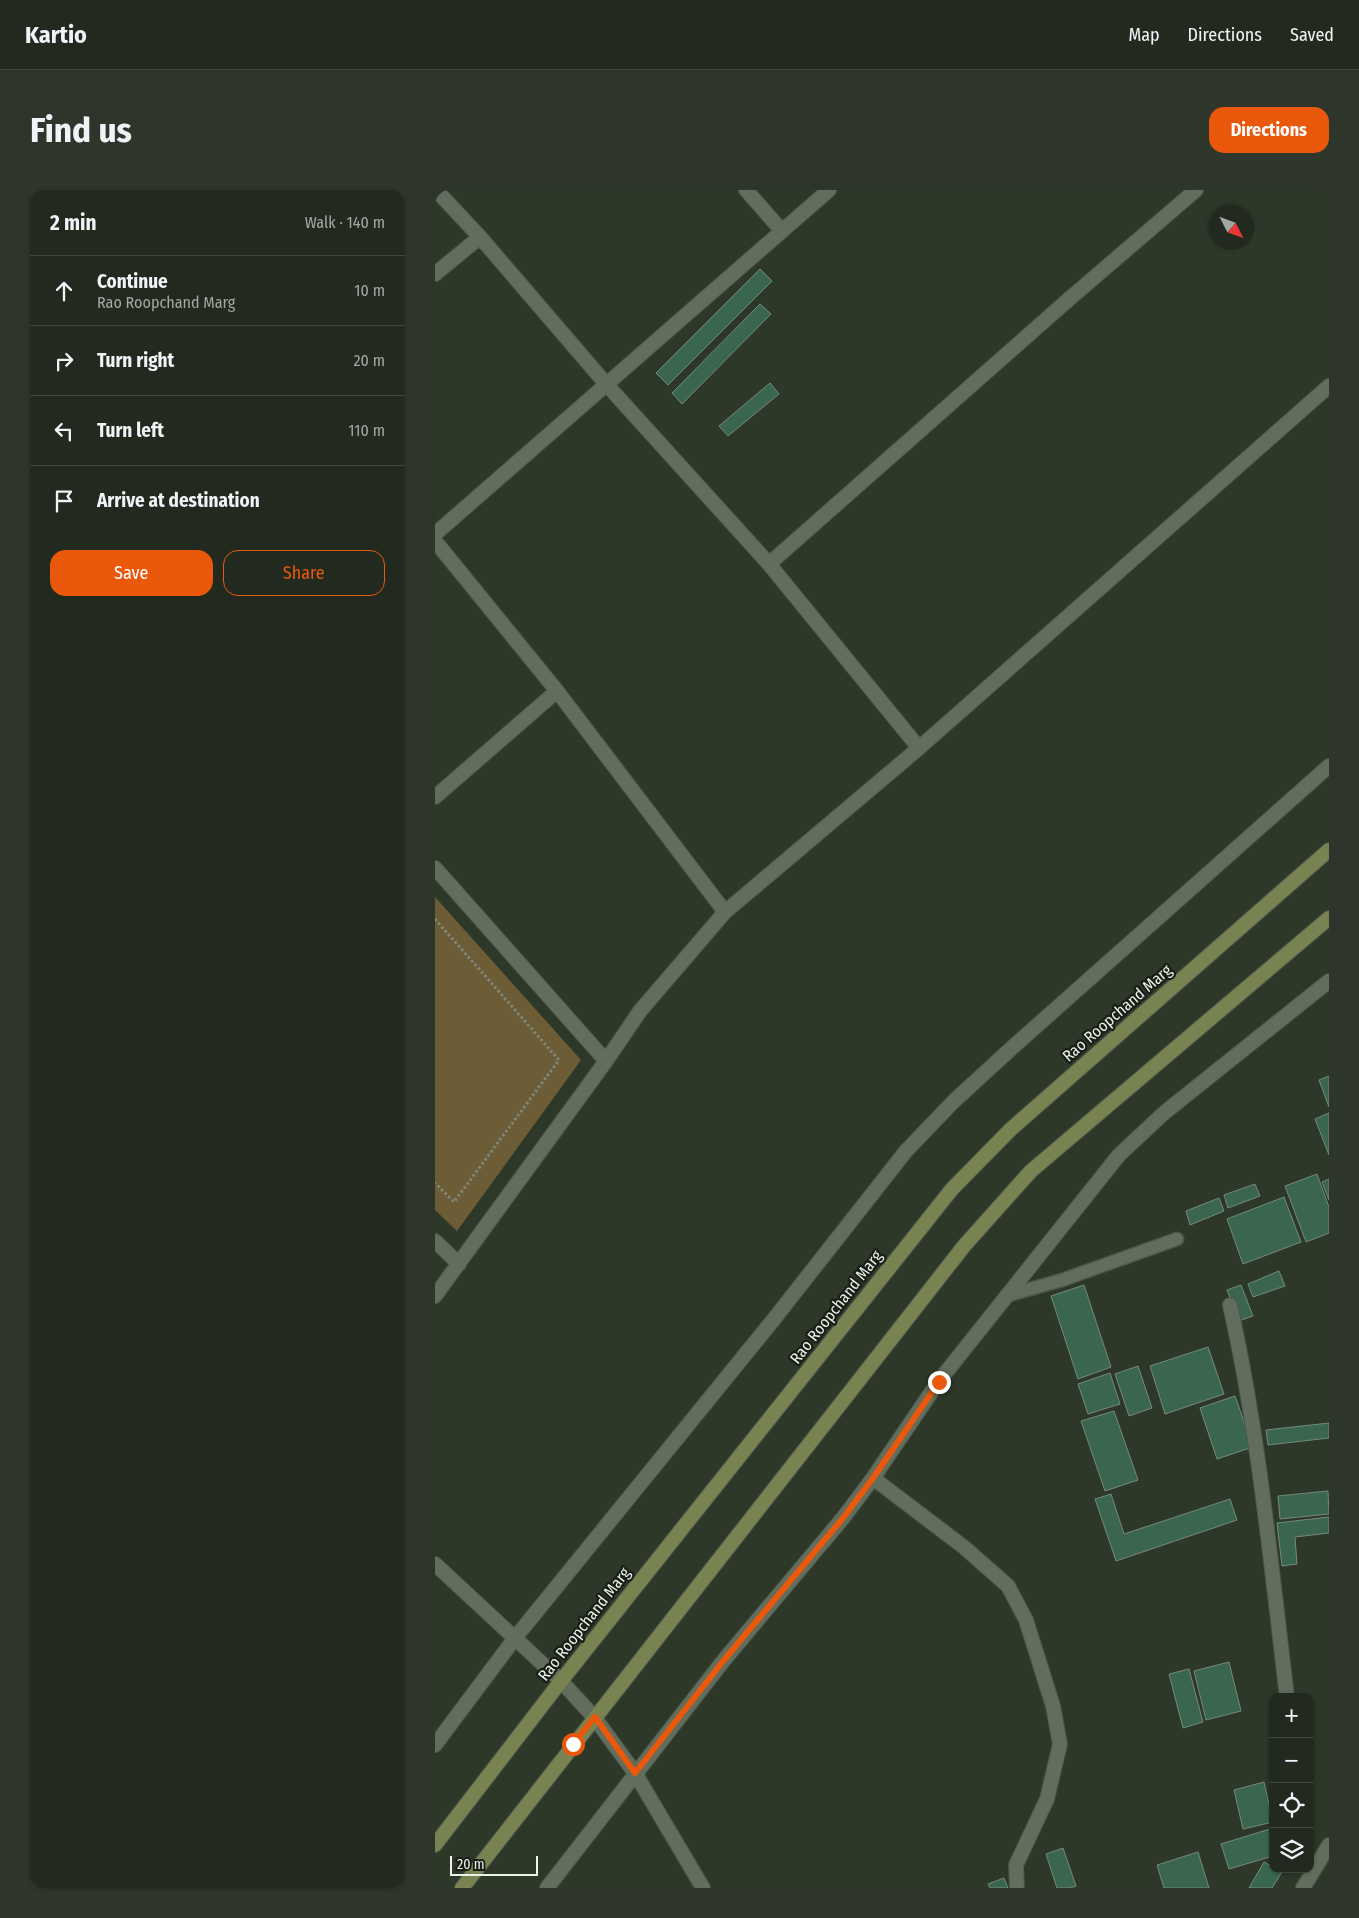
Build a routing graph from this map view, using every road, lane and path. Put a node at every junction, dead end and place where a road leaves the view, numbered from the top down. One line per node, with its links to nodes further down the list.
1 (436, 190): 6 (street)
2 (746, 190): 5 (street)
3 (829, 190): 5 (street)
4 (1196, 190): 12 (street)
5 (782, 231): 8 (street)
6 (480, 237): 7 (street); 8 (street)
7 (435, 274)
8 (607, 385): 10 (street); 12 (street)
9 (1329, 386): 14 (street)
10 (435, 534)
11 (435, 541): 13 (street)
12 (769, 564): 14 (street)
13 (557, 691): 16 (street); 19 (street)
14 (919, 748): 19 (street)
15 (1329, 766): 33 (street)
16 (435, 797)
17 (1329, 850): 34 (main road, Rao Roopchand Marg)
18 (435, 868): 23 (street)
19 (725, 912): 23 (street)
20 (1329, 918): 36 (main road)
21 (435, 919): 24 (path)
22 (1329, 981): 28 (street)
23 (606, 1061): 27 (street)
24 (435, 1183)
25 (1177, 1239): 28 (lane)
26 (435, 1241): 27 (street)
27 (459, 1264): 29 (street)
28 (1009, 1295): 31 (street)
29 (435, 1296)
30 (1229, 1305): 35 (street)
31 (873, 1478): 38 (street); 45 (street)
32 (435, 1564): 33 (street)
33 (515, 1638): 34 (street); 37 (street)
34 (561, 1681): 36 (street); 39 (main road, Rao Roopchand Marg)
35 (1287, 1693)
36 (595, 1717): 38 (street); 42 (main road)
37 (435, 1744)
38 (635, 1773): 43 (street); 44 (street)
39 (435, 1845)
40 (1329, 1845): 41 (street)
41 (1307, 1878)
42 (462, 1888)
43 (547, 1888)
44 (703, 1888)
45 (1017, 1888)

